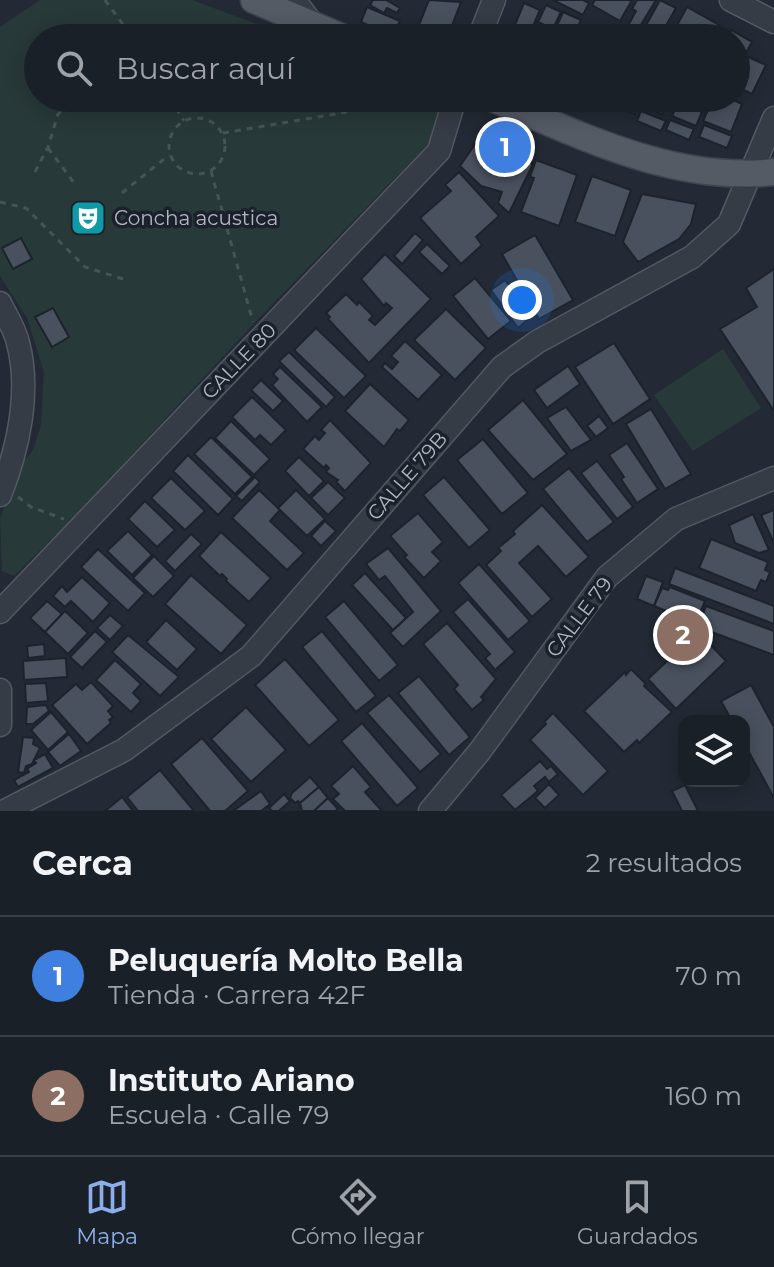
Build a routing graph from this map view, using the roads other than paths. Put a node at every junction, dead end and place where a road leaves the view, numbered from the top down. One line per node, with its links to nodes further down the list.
1 (254, 0): 6 (main road)
2 (294, 0): 7 (street)
3 (494, 0): 8 (street)
4 (731, 0): 5 (street)
5 (774, 22)
6 (309, 24)
7 (312, 24)
8 (485, 24)
9 (451, 112): 16 (street, CALLE 80)
10 (525, 112): 12 (main road)
11 (774, 118): 12 (street, CALLE 79B)
12 (762, 173): 19 (street, CALLE 79B)
13 (0, 303): 15 (street)
14 (774, 478): 20 (street, CALLE 79)
15 (9, 493)
16 (0, 612)
17 (0, 690): 18 (street)
18 (0, 725)
19 (5, 811)
20 (430, 811)

